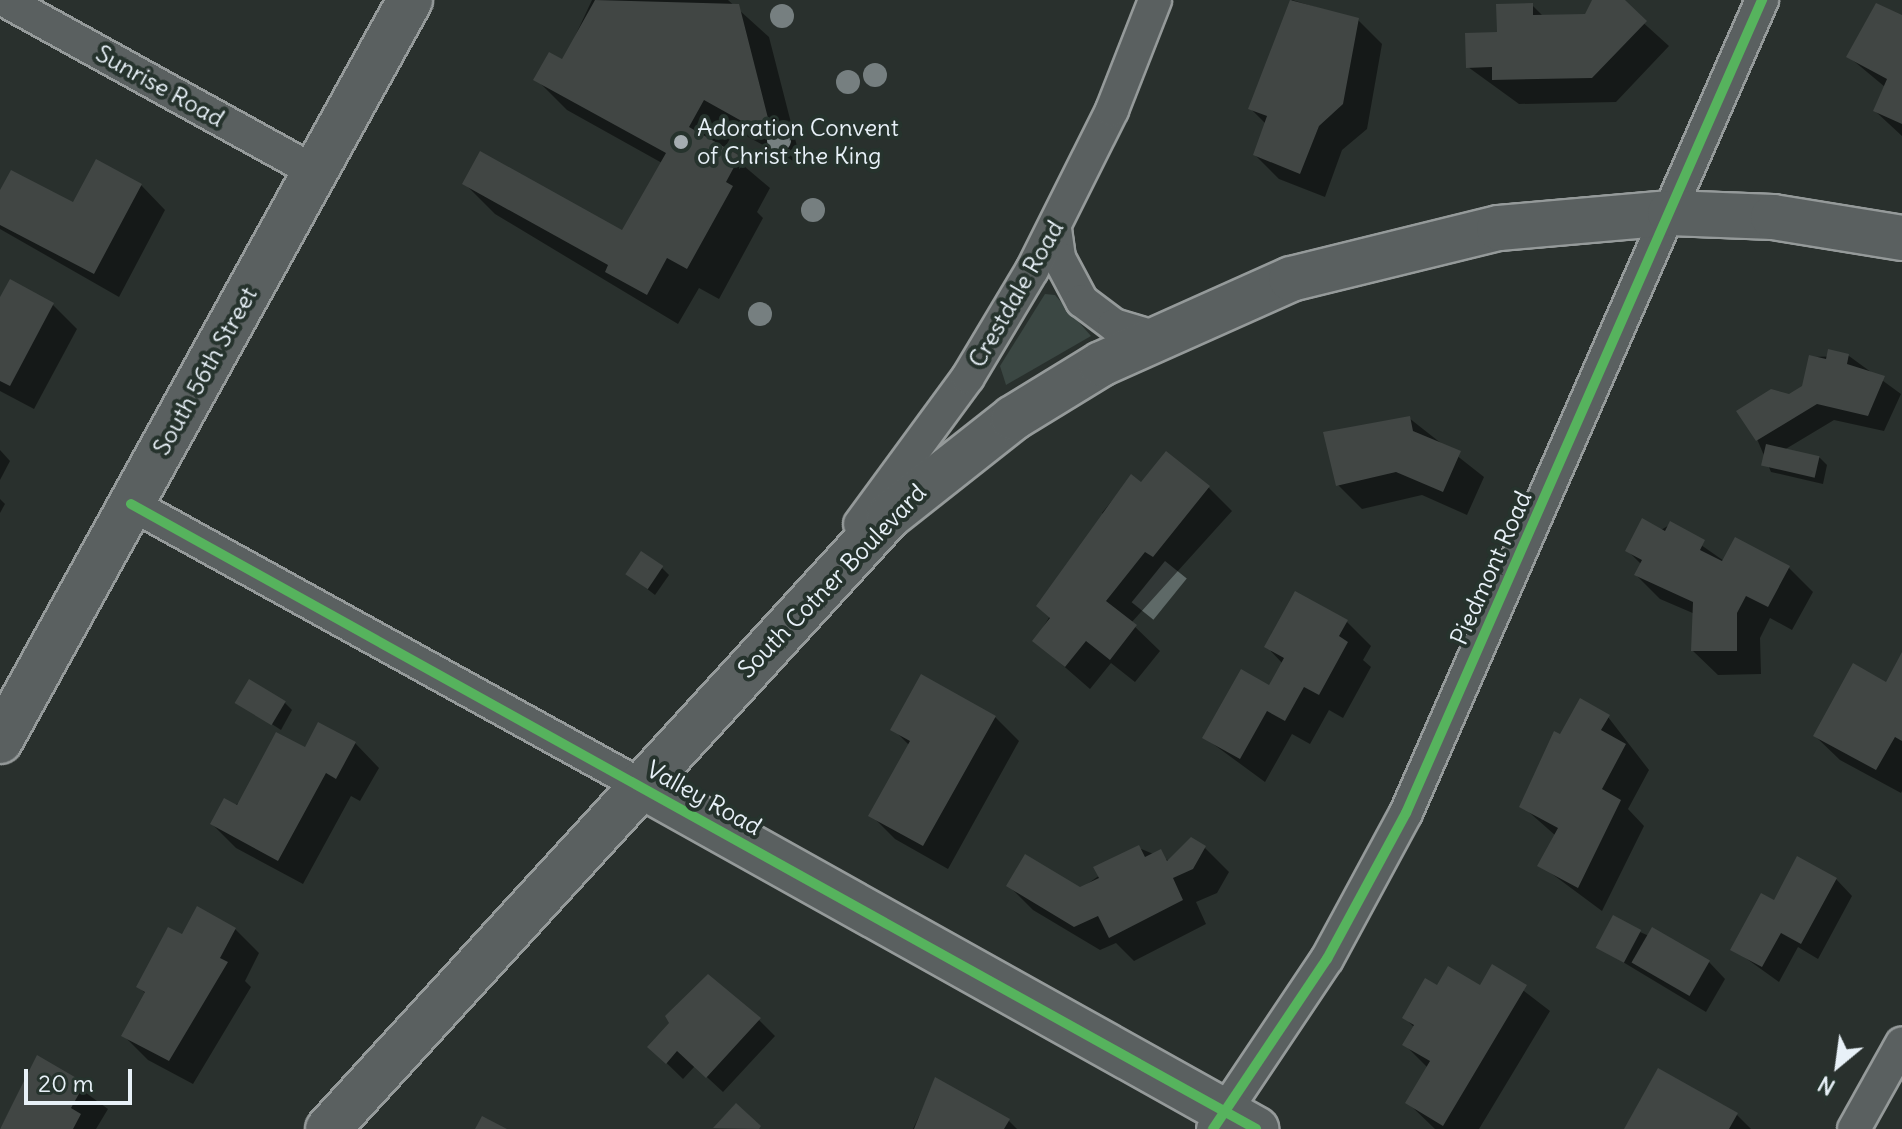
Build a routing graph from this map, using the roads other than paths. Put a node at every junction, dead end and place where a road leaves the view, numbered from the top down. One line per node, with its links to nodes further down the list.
1 (4, 0): 5 (street, Sunrise Road)
2 (410, 0): 5 (main road, South 56th Street)
3 (1155, 0): 7 (street, Crestdale Road)
4 (1762, 0): 6 (street, Piedmont Road)
5 (316, 172): 10 (main road, South 56th Street)
6 (1670, 213): 8 (main road, South Cotner Boulevard); 9 (main road, South Cotner Boulevard); 15 (street, Piedmont Road)
7 (1055, 229): 9 (street); 11 (street, Crestdale Road)
8 (1902, 238)
9 (1154, 337): 11 (main road, South Cotner Boulevard)
10 (131, 504): 12 (main road, South 56th Street); 13 (street, Valley Road)
11 (843, 564): 13 (main road, South Cotner Boulevard)
12 (0, 741)
13 (640, 785): 15 (main road, Valley Road); 16 (main road, South Cotner Boulevard)
14 (1902, 1043): 17 (street)
15 (1232, 1124)
16 (328, 1129)
17 (1854, 1129)

